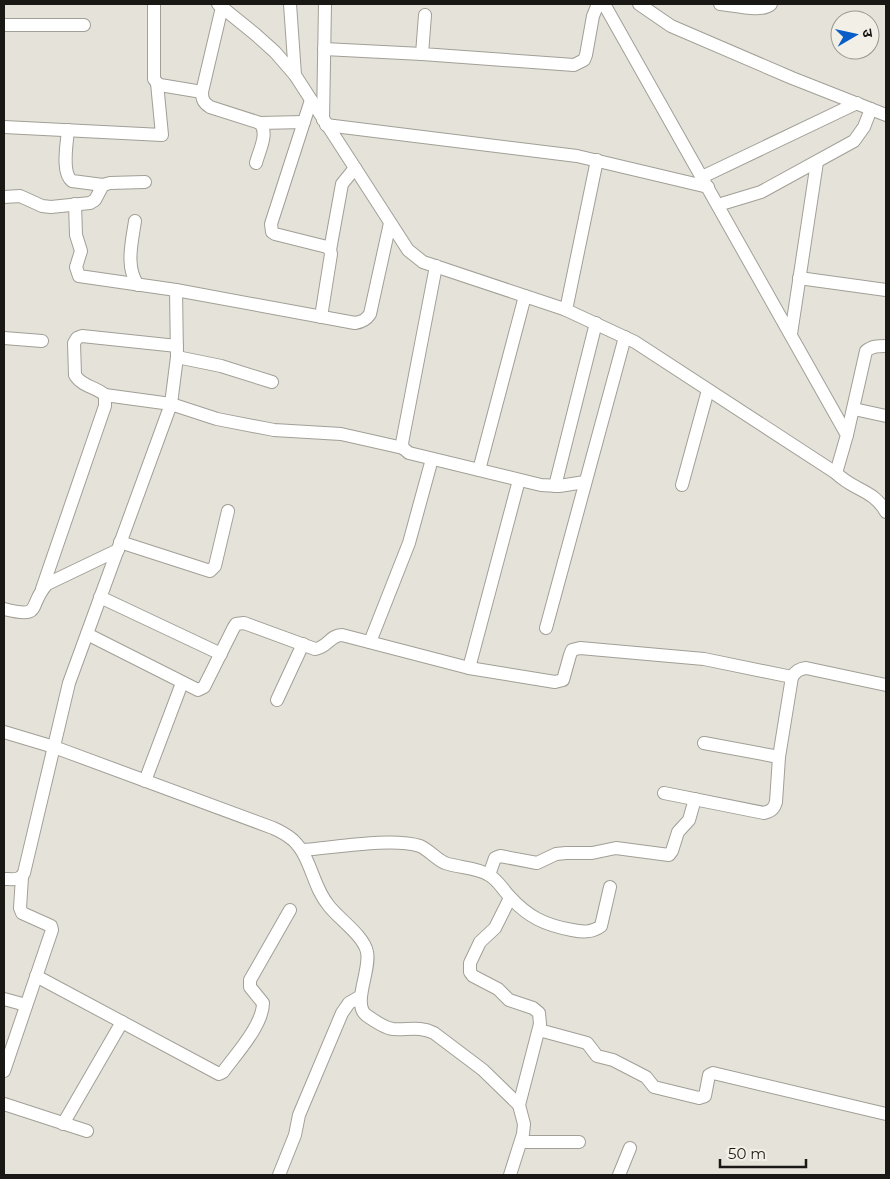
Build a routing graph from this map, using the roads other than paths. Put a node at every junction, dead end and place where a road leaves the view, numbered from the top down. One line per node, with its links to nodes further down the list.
1 (154, 4): 18 (street)
2 (238, 4): 12 (street)
3 (290, 4): 17 (street)
4 (324, 4): 15 (street)
5 (598, 4): 16 (street)
6 (604, 4): 34 (street)
7 (639, 4): 21 (street)
8 (720, 4): 9 (street)
9 (771, 4)
10 (220, 6): 12 (street); 19 (street)
11 (425, 15): 16 (street)
12 (238, 20): 17 (street)
13 (4, 25): 14 (street)
14 (84, 25)
15 (324, 49): 16 (street); 25 (street)
16 (422, 54)
17 (295, 75): 20 (street)
18 (157, 83): 19 (street); 28 (street)
19 (202, 92): 26 (street)
20 (311, 100): 24 (street); 25 (street)
21 (857, 103): 22 (street); 34 (street)
22 (871, 109): 23 (street); 30 (street)
23 (886, 115)
24 (304, 122): 26 (street); 41 (street)
25 (325, 122): 29 (street); 32 (street)
26 (260, 123): 31 (street)
27 (4, 127): 28 (street)
28 (68, 130): 35 (street)
29 (597, 160): 34 (street); 48 (street)
30 (817, 162): 38 (street); 43 (street)
31 (256, 163)
32 (355, 168): 40 (street); 41 (street)
33 (144, 182): 35 (street)
34 (705, 182): 38 (street)
35 (103, 185): 37 (street)
36 (4, 197): 37 (street)
37 (75, 204): 44 (street)
38 (718, 205): 51 (street)
39 (135, 221): 44 (street)
40 (390, 223): 42 (street); 49 (street)
41 (330, 250): 49 (street)
42 (436, 266): 47 (street); 65 (street)
43 (799, 278): 46 (street); 51 (street)
44 (138, 285): 45 (street)
45 (176, 290): 49 (street); 57 (street)
46 (886, 290)
47 (524, 296): 48 (street); 67 (street)
48 (566, 310): 50 (street)
49 (321, 317)
50 (596, 323): 52 (street); 72 (street)
51 (791, 334): 64 (street)
52 (625, 337): 59 (street); 70 (street)
53 (4, 338): 54 (street); 55 (street)
54 (42, 340)
55 (4, 346)
56 (886, 346): 62 (street)
57 (177, 351): 58 (street); 60 (street); 61 (street)
58 (272, 382)
59 (708, 390): 68 (street); 71 (street)
60 (105, 395): 61 (street); 78 (street)
61 (171, 404): 65 (street); 77 (street)
62 (854, 409): 63 (street); 64 (street)
63 (886, 416)
64 (847, 435): 68 (street)
65 (403, 448): 66 (street)
66 (432, 459): 67 (street); 83 (street)
67 (479, 470): 69 (street)
68 (836, 474): 73 (street)
69 (518, 480): 72 (street); 86 (street)
70 (585, 482): 72 (street); 81 (street)
71 (682, 485)
72 (555, 486)
73 (870, 493): 74 (street); 76 (street)
74 (886, 496)
75 (228, 510): 77 (street)
76 (886, 512)
77 (119, 546): 78 (street); 79 (street)
78 (42, 589): 80 (street)
79 (100, 597): 82 (street); 85 (street)
80 (4, 609)
81 (546, 628)
82 (87, 634): 88 (street); 93 (street)
83 (370, 642): 84 (street); 86 (street)
84 (303, 644): 85 (street); 90 (street)
85 (221, 654): 88 (street)
86 (470, 668): 87 (street)
87 (792, 677): 89 (street); 94 (street)
88 (182, 683): 95 (street)
89 (886, 685)
90 (276, 700)
91 (4, 732): 93 (street)
92 (704, 743): 94 (street)
93 (54, 747): 95 (street); 100 (street)
94 (779, 757): 97 (street)
95 (145, 781): 98 (street)
96 (664, 793): 97 (street)
97 (695, 799): 99 (street)
98 (302, 850): 99 (street); 106 (street)
99 (489, 875): 103 (street)
100 (22, 877): 101 (street); 105 (street)
101 (4, 878)
102 (610, 886): 103 (street)
103 (510, 898): 110 (street)
104 (290, 910): 109 (street)
105 (36, 976): 108 (street); 109 (street)
106 (361, 996): 113 (street); 120 (street)
107 (4, 999): 108 (street)
108 (26, 1005): 111 (street)
109 (122, 1022): 115 (street)
110 (538, 1030): 113 (street); 114 (street)
111 (4, 1071)
112 (4, 1104): 115 (street)
113 (520, 1105): 117 (street)
114 (886, 1114)
115 (63, 1124): 116 (street)
116 (87, 1131)
117 (520, 1142): 118 (street); 121 (street)
118 (579, 1142)
119 (630, 1148): 122 (street)
120 (279, 1175)
121 (510, 1175)
122 (619, 1175)

